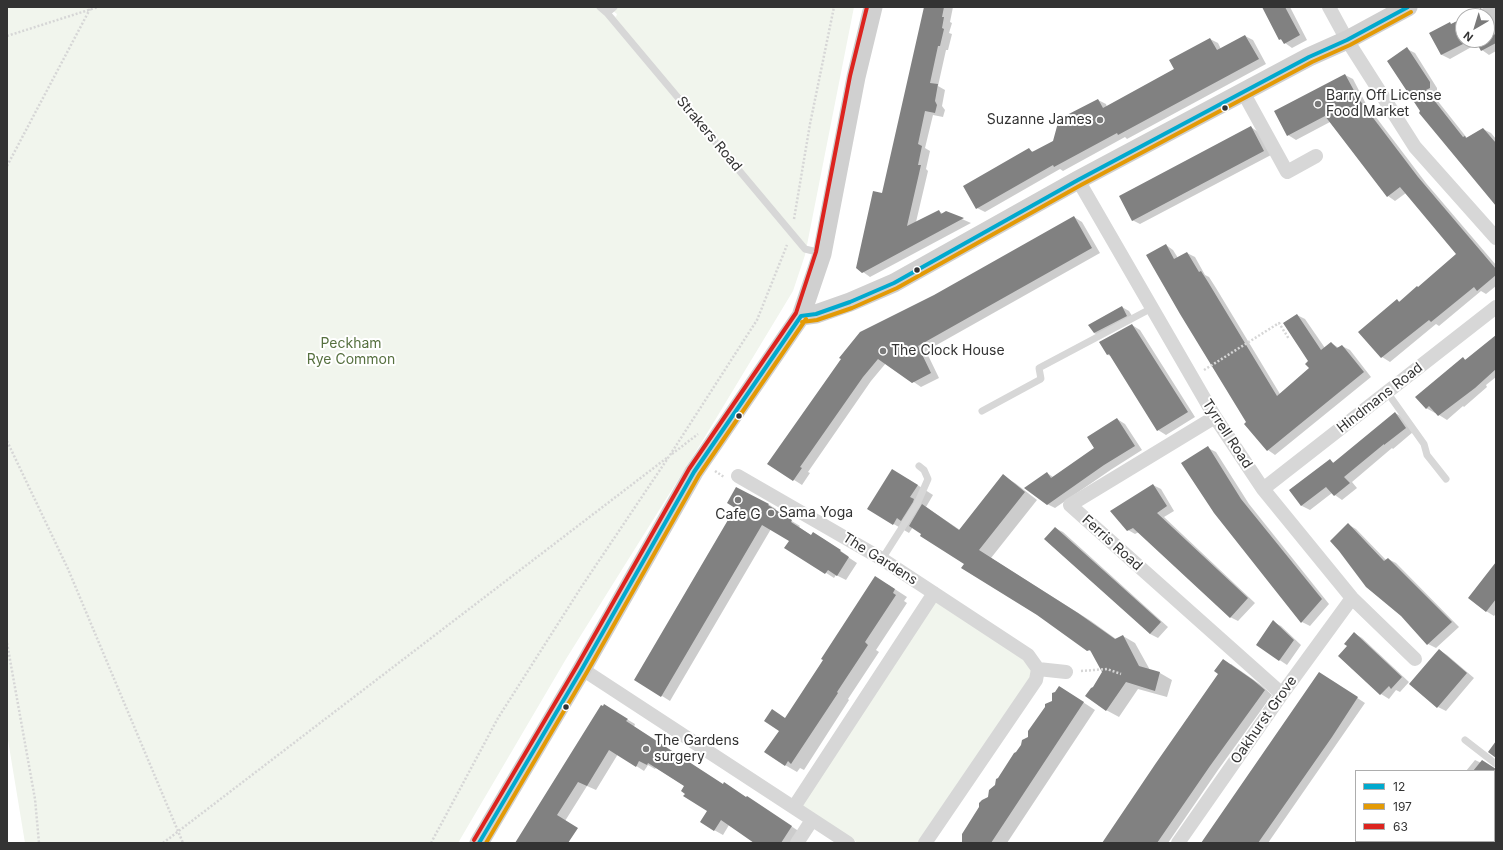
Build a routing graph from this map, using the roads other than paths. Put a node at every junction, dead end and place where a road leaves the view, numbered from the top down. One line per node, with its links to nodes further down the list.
1 (600, 7): 6 (lane, Strakers Road)
2 (614, 7): 6 (lane)
3 (873, 7): 12 (main road)
4 (1329, 7): 7 (street)
5 (1408, 7): 7 (main road)
6 (607, 13): 12 (lane, Strakers Road)
7 (1347, 40): 8 (main road); 11 (street)
8 (1243, 92): 9 (street); 10 (main road)
9 (1316, 156)
10 (1078, 180): 14 (street, Tyrrell Road); 15 (main road)
11 (1496, 238)
12 (822, 254): 15 (main road)
13 (1496, 307): 16 (street, Hindmans Road)
14 (1152, 308): 17 (lane); 18 (street, Tyrrell Road)
15 (801, 316): 27 (main road)
16 (1387, 392): 21 (lane); 22 (street, Hindmans Road)
17 (982, 411)
18 (1215, 417): 22 (street, Tyrrell Road); 30 (street, Ferris Road)
19 (919, 466): 23 (lane)
20 (738, 476): 23 (street, The Gardens)
21 (1446, 479)
22 (1263, 489): 25 (street, Tyrrell Road)
23 (882, 559): 24 (street, The Gardens)
24 (934, 593): 28 (street, The Gardens); 33 (street, The Gardens)
25 (1352, 598): 26 (street, Tyrrell Road); 30 (street, Oakhurst Grove)
26 (1415, 659)
27 (582, 669): 33 (street); 35 (main road)
28 (1038, 669): 29 (street); 38 (street)
29 (1066, 672)
30 (1282, 694): 39 (street, Oakhurst Grove)
31 (1465, 740): 32 (lane)
32 (1496, 764)
33 (794, 807): 34 (street)
34 (812, 820): 36 (street); 37 (street)
35 (479, 843)
36 (797, 843)
37 (848, 843)
38 (925, 843)
39 (1178, 843)

